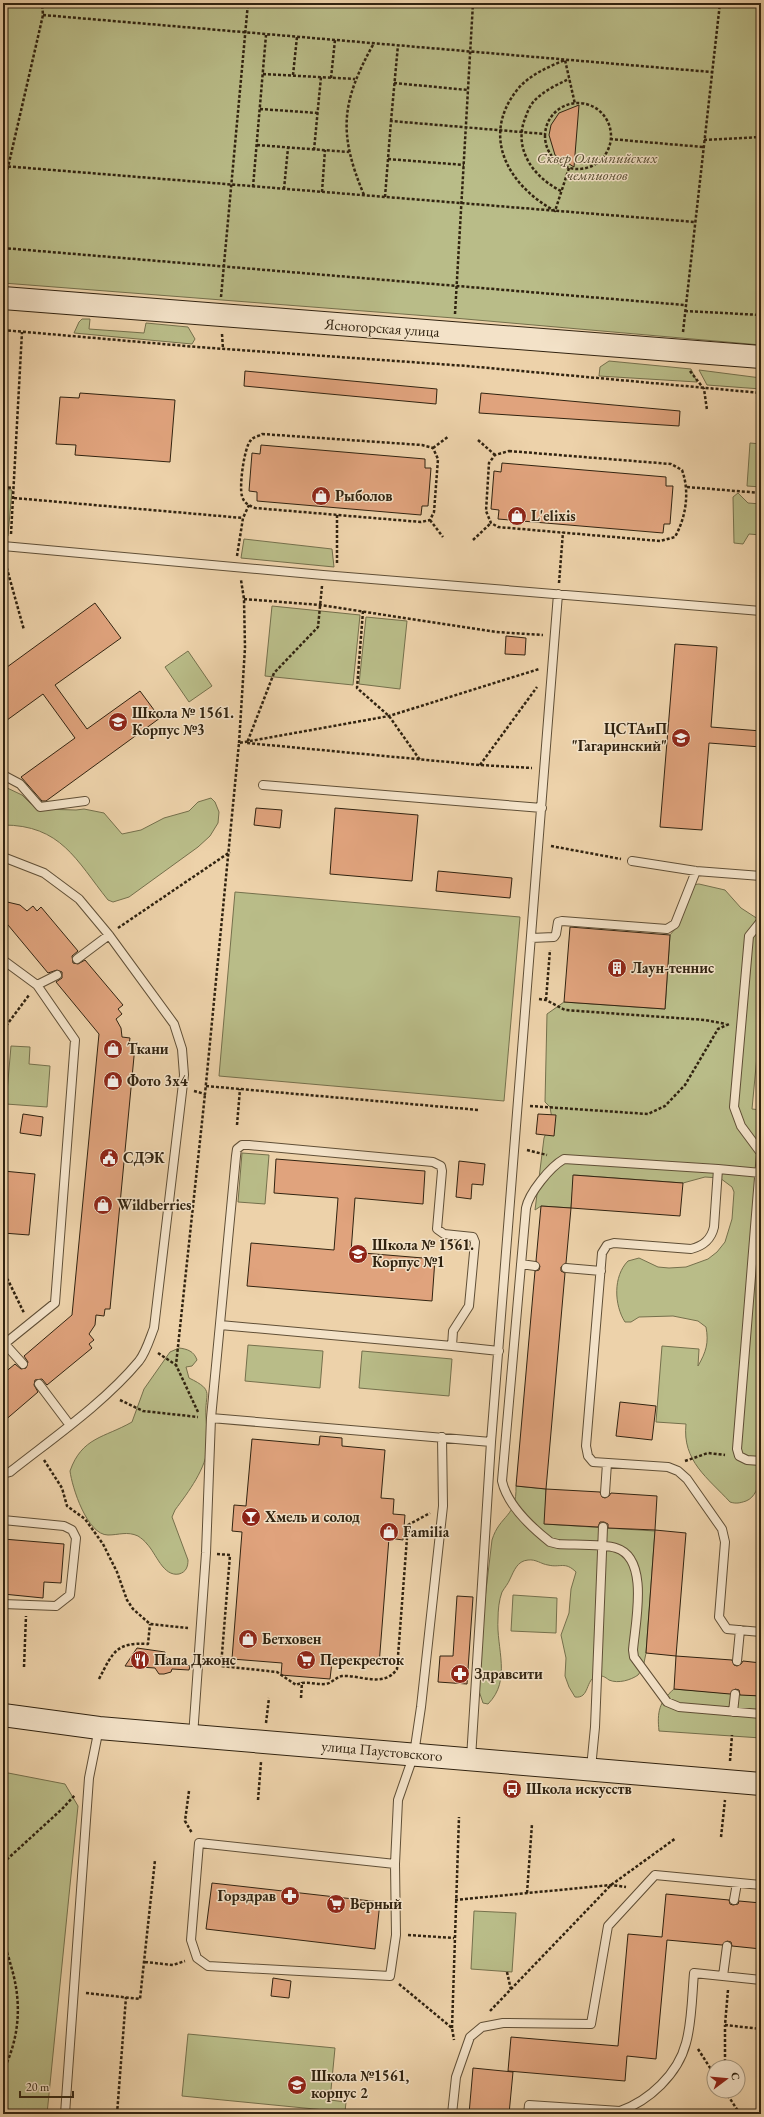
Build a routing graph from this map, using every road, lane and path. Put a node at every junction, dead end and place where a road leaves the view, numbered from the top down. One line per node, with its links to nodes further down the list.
1 (42, 3): 7 (path)
2 (248, 3): 8 (path)
3 (473, 3): 14 (path)
4 (720, 3): 16 (path)
5 (755, 3): 6 (path)
6 (761, 10)
7 (43, 15): 8 (path); 45 (path)
8 (246, 33): 9 (path); 47 (path)
9 (266, 35): 10 (path); 17 (path)
10 (297, 37): 11 (path); 18 (path)
11 (334, 40): 12 (path); 20 (path)
12 (374, 43): 13 (path); 21 (path)
13 (398, 45): 14 (path); 23 (path)
14 (471, 51): 15 (path); 24 (path)
15 (565, 60): 16 (path); 22 (path); 30 (path)
16 (711, 72): 35 (path)
17 (262, 74): 18 (path); 26 (path)
18 (293, 75): 19 (path)
19 (321, 77): 20 (path); 27 (path)
20 (331, 78): 21 (path)
21 (355, 79): 41 (path)
22 (569, 79): 25 (path); 31 (path)
23 (394, 83): 24 (path); 28 (path)
24 (468, 90): 29 (path)
25 (575, 104): 32 (path); 34 (path)
26 (260, 109): 27 (path); 36 (path)
27 (318, 113): 39 (path)
28 (390, 121): 29 (path); 42 (path)
29 (466, 128): 30 (path); 43 (path)
30 (502, 131): 31 (path); 56 (path)
31 (521, 133): 32 (path); 51 (path)
32 (545, 134): 46 (path)
33 (761, 137): 35 (path)
34 (610, 139): 37 (path); 46 (path)
35 (704, 140): 37 (path)
36 (257, 145): 38 (path); 48 (path)
37 (703, 147): 57 (path)
38 (288, 148): 39 (path); 50 (path)
39 (314, 150): 40 (path)
40 (325, 150): 41 (path); 52 (path)
41 (349, 152): 53 (path)
42 (388, 159): 43 (path); 54 (path)
43 (464, 165): 55 (path)
44 (3, 166): 45 (path)
45 (8, 166): 47 (path); 49 (path)
46 (569, 168): 51 (path)
47 (232, 185): 48 (path); 59 (path)
48 (253, 186): 50 (path)
49 (3, 189)
50 (284, 189): 52 (path)
51 (561, 191): 56 (path)
52 (322, 192): 53 (path)
53 (364, 195): 54 (path)
54 (385, 197): 55 (path)
55 (462, 203): 56 (path); 60 (path)
56 (555, 211): 57 (path)
57 (694, 222): 62 (path)
58 (3, 248): 59 (path)
59 (225, 267): 60 (path); 65 (path)
60 (456, 284): 62 (path); 68 (path)
61 (3, 298): 65 (main road, Ясногорская улица)
62 (686, 305): 63 (path)
63 (685, 311): 64 (path); 69 (path)
64 (761, 315)
65 (220, 316): 68 (main road, Ясногорская улица); 70 (path)
66 (3, 330): 67 (path)
67 (22, 332): 70 (path); 82 (path)
68 (448, 333): 71 (main road, Ясногорская улица)
69 (682, 338)
70 (223, 349): 73 (path)
71 (761, 357)
72 (688, 368): 73 (path)
73 (704, 388): 74 (path); 75 (path)
74 (761, 393)
75 (707, 410)
76 (449, 436): 78 (path)
77 (478, 440): 79 (path)
78 (433, 448): 85 (path); 88 (path)
79 (495, 455): 81 (path); 89 (path)
80 (3, 487): 82 (path)
81 (687, 487): 83 (path); 90 (path)
82 (14, 488): 84 (path)
83 (761, 493)
84 (14, 498): 87 (path); 93 (path)
85 (248, 505): 86 (path); 87 (path)
86 (337, 515): 88 (path); 96 (path)
87 (243, 518): 95 (path)
88 (430, 520): 91 (path)
89 (491, 523): 90 (path); 92 (path)
90 (563, 532): 97 (path)
91 (443, 537)
92 (474, 540)
93 (7, 546): 95 (lane)
94 (3, 554): 102 (path)
95 (243, 568): 96 (lane); 98 (path)
96 (323, 575): 97 (lane); 99 (path)
97 (558, 594): 101 (lane); 103 (lane)
98 (244, 599): 99 (path); 106 (path)
99 (320, 605): 100 (path); 107 (path)
100 (363, 611): 103 (path); 105 (path)
101 (761, 611)
102 (24, 630)
103 (555, 635): 104 (lane)
104 (553, 665): 105 (path); 109 (path); 110 (lane)
105 (389, 716): 107 (path); 108 (path)
106 (239, 743): 107 (path); 116 (path)
107 (247, 743): 108 (path)
108 (420, 760): 109 (path)
109 (480, 765): 110 (path)
110 (545, 769): 114 (lane)
111 (3, 775): 113 (lane)
112 (263, 785): 114 (lane)
113 (85, 801)
114 (542, 808): 115 (lane)
115 (539, 844): 118 (path); 124 (lane)
116 (230, 852): 122 (path); 134 (path)
117 (3, 858): 122 (lane)
118 (632, 861): 119 (lane)
119 (696, 871): 120 (lane); 123 (lane)
120 (761, 876)
121 (761, 921): 132 (lane)
122 (109, 935): 125 (lane); 135 (lane)
123 (550, 937): 124 (lane); 130 (path)
124 (531, 938): 129 (lane)
125 (77, 959)
126 (3, 960): 128 (lane)
127 (57, 976): 128 (lane)
128 (37, 985): 133 (path); 150 (lane)
129 (526, 999): 130 (path); 138 (lane)
130 (546, 1000): 131 (path)
131 (726, 1024): 132 (path); 138 (path)
132 (741, 1026): 144 (lane)
133 (3, 1030)
134 (206, 1086): 136 (path); 137 (path)
135 (182, 1088): 137 (path); 153 (lane)
136 (240, 1089): 139 (path); 140 (path)
137 (205, 1094): 157 (path)
138 (518, 1105): 141 (lane)
139 (479, 1110)
140 (237, 1125)
141 (514, 1147): 142 (path); 155 (lane)
142 (564, 1159): 143 (lane); 145 (lane)
143 (718, 1169): 144 (lane); 148 (lane)
144 (760, 1172): 165 (lane)
145 (521, 1264): 146 (lane); 174 (lane)
146 (535, 1266)
147 (566, 1268): 148 (lane)
148 (601, 1271): 167 (lane)
149 (3, 1275): 150 (path)
150 (29, 1323): 152 (lane)
151 (220, 1325): 154 (lane); 154 (lane); 160 (lane)
152 (4, 1344): 156 (lane)
153 (146, 1345): 157 (path); 159 (lane)
154 (452, 1346): 155 (lane)
155 (499, 1351): 163 (lane)
156 (23, 1364)
157 (176, 1365): 159 (path)
158 (39, 1384): 161 (lane)
159 (109, 1391): 161 (lane)
160 (211, 1418): 162 (lane); 175 (lane)
161 (69, 1424): 164 (lane)
162 (442, 1437): 163 (lane); 171 (lane)
163 (492, 1442): 194 (lane)
164 (36, 1450): 169 (lane); 178 (path)
165 (739, 1456): 166 (lane); 168 (path)
166 (761, 1461)
167 (607, 1463): 168 (lane); 170 (lane)
168 (668, 1467): 180 (lane)
169 (3, 1474)
170 (605, 1493)
171 (443, 1506): 185 (path); 193 (lane)
172 (3, 1520): 177 (lane)
173 (603, 1527): 174 (lane)
174 (602, 1547): 188 (lane); 195 (lane)
175 (206, 1553): 185 (path); 192 (lane)
176 (3, 1604): 177 (lane)
177 (26, 1606): 183 (path)
178 (150, 1624): 179 (path); 184 (path)
179 (177, 1626)
180 (740, 1630): 181 (lane); 182 (lane)
181 (761, 1632)
182 (737, 1661)
183 (24, 1667)
184 (99, 1679)
185 (302, 1682): 187 (path)
186 (735, 1694): 188 (lane)
187 (301, 1698)
188 (733, 1712): 189 (lane)
189 (761, 1714)
190 (3, 1715): 191 (main road, улица Паустовского)
191 (100, 1728): 192 (main road, улица Паустовского); 224 (lane)
192 (193, 1736): 193 (main road, улица Паустовского)
193 (414, 1754): 194 (main road, улица Паустовского); 205 (lane)
194 (470, 1759): 195 (main road, улица Паустовского)
195 (591, 1769): 196 (main road, улица Паустовского)
196 (761, 1784)
197 (189, 1791): 200 (path)
198 (62, 1810): 204 (path)
199 (459, 1817): 211 (path)
200 (185, 1821)
201 (532, 1824): 210 (path)
202 (676, 1838): 207 (path)
203 (155, 1860): 218 (path)
204 (3, 1863)
205 (395, 1864): 213 (lane); 217 (lane)
206 (738, 1883): 208 (lane); 209 (lane); 212 (lane)
207 (610, 1885): 209 (path); 210 (path); 223 (path)
208 (761, 1885)
209 (641, 1890): 227 (lane)
210 (527, 1893): 211 (path)
211 (455, 1900): 214 (path)
212 (734, 1900)
213 (396, 1935): 214 (path); 220 (lane)
214 (454, 1938): 228 (path)
215 (3, 1943): 234 (path)
216 (727, 1946): 221 (lane)
217 (197, 1958): 218 (path); 220 (lane)
218 (145, 1962): 225 (path)
219 (507, 1972): 223 (path)
220 (390, 1976): 228 (path)
221 (726, 1977): 222 (lane); 226 (path); 230 (lane)
222 (761, 1980)
223 (511, 1990): 227 (path)
224 (74, 1991): 225 (path); 236 (lane)
225 (126, 1997): 237 (path)
226 (725, 2025): 229 (path); 232 (path)
227 (482, 2027): 231 (lane)
228 (452, 2028): 231 (path)
229 (761, 2029)
230 (687, 2034): 233 (path); 241 (lane)
231 (465, 2054): 240 (lane)
232 (725, 2059)
233 (706, 2062)
234 (3, 2071)
235 (730, 2099): 242 (path)
236 (65, 2114)
237 (117, 2114)
238 (177, 2114): 239 (path)
239 (183, 2114)
240 (452, 2114)
241 (528, 2114)
242 (740, 2114)

